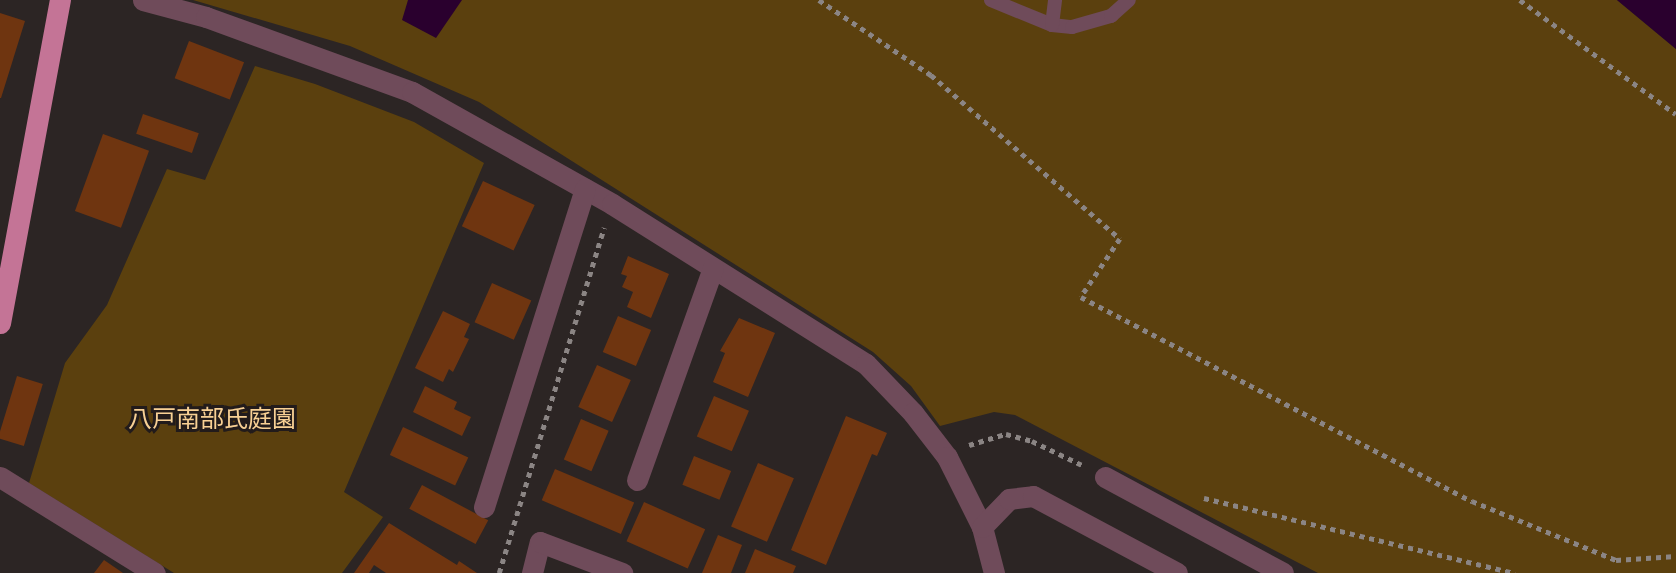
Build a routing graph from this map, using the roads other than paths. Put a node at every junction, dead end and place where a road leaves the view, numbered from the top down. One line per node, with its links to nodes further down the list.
1 (60, 0): 9 (highway)
2 (143, 0): 7 (street)
3 (991, 0): 6 (lane)
4 (1055, 0): 6 (lane)
5 (1129, 0): 6 (lane)
6 (1052, 25)
7 (585, 189): 8 (street); 13 (street)
8 (713, 268): 12 (street); 14 (street)
9 (0, 323)
10 (0, 477): 15 (street)
11 (1105, 477): 20 (street)
12 (638, 480)
13 (484, 507)
14 (982, 527): 18 (street); 19 (street)
15 (155, 573)
16 (532, 573): 17 (street)
17 (622, 573)
18 (994, 573)
19 (1177, 573)
20 (1283, 573)

